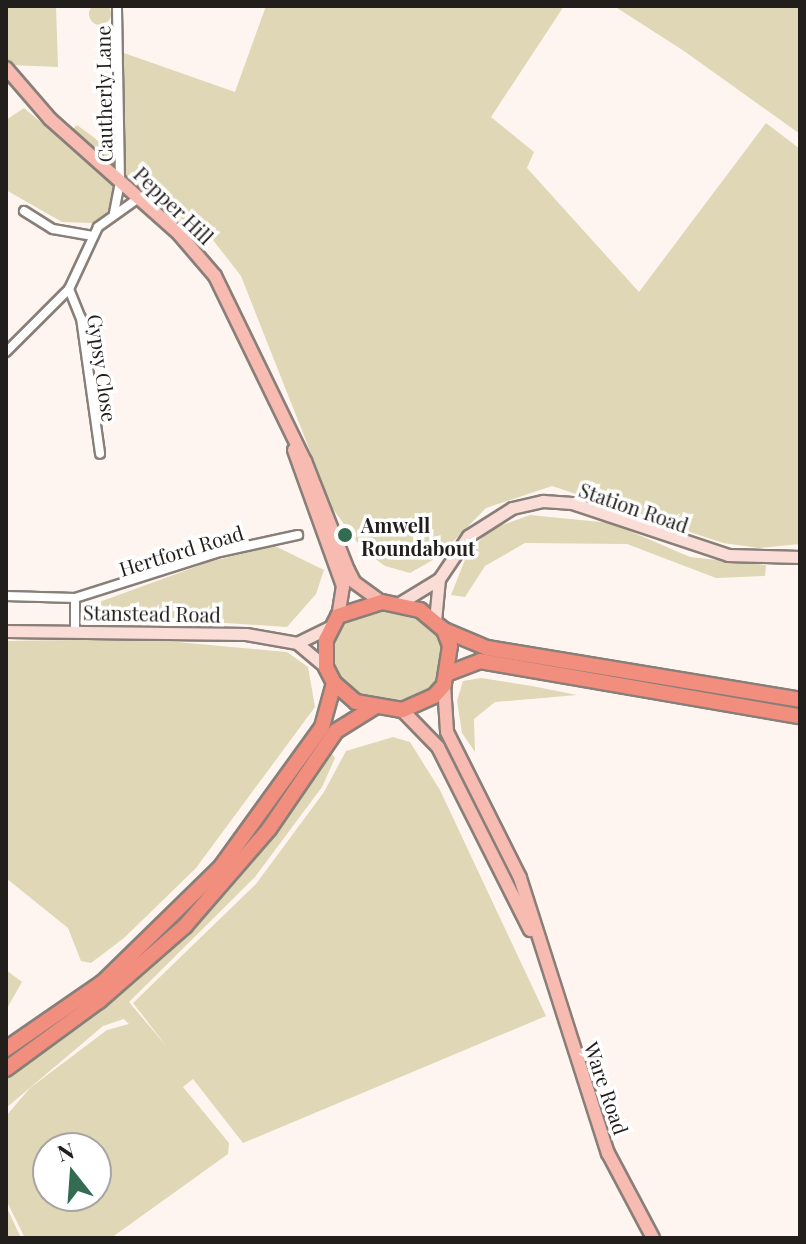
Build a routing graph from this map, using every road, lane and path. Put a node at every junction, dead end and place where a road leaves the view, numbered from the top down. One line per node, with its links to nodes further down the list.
1 (117, 6): 3 (street, Cautherly Lane)
2 (6, 68): 3 (main road, Pepper Hill)
3 (120, 181): 4 (main road, Pepper Hill); 6 (street, Cautherly Lane)
4 (140, 197): 6 (street); 10 (main road, Pepper Hill)
5 (24, 211): 7 (street)
6 (114, 214): 7 (street)
7 (91, 236): 8 (street)
8 (69, 289): 9 (street); 11 (street, Gypsy Close)
9 (6, 352)
10 (292, 443): 17 (main road, Pepper Hill); 19 (main road, Pepper Hill)
11 (100, 454)
12 (298, 535): 16 (street, Hertford Road)
13 (800, 557): 14 (main road, Station Road)
14 (439, 579): 18 (main road, Station Road); 20 (main road, Station Road)
15 (6, 596): 16 (street, Hertford Road)
16 (75, 598): 21 (street)
17 (382, 602): 18 (highway); 19 (highway)
18 (398, 604): 20 (highway)
19 (334, 622): 23 (main road); 24 (highway)
20 (439, 626): 25 (highway); 27 (highway)
21 (75, 629): 22 (main road, Stanstead Road); 23 (main road, Stanstead Road)
22 (6, 631)
23 (297, 643): 24 (main road)
24 (326, 667): 26 (highway)
25 (447, 679): 29 (highway); 30 (highway); 31 (main road, Ware Road)
26 (334, 683): 28 (highway); 32 (highway)
27 (800, 700)
28 (373, 708): 29 (highway); 33 (highway)
29 (402, 710): 31 (main road, Ware Road)
30 (800, 716)
31 (537, 944): 34 (main road, Ware Road)
32 (6, 1049)
33 (6, 1069)
34 (653, 1238)

